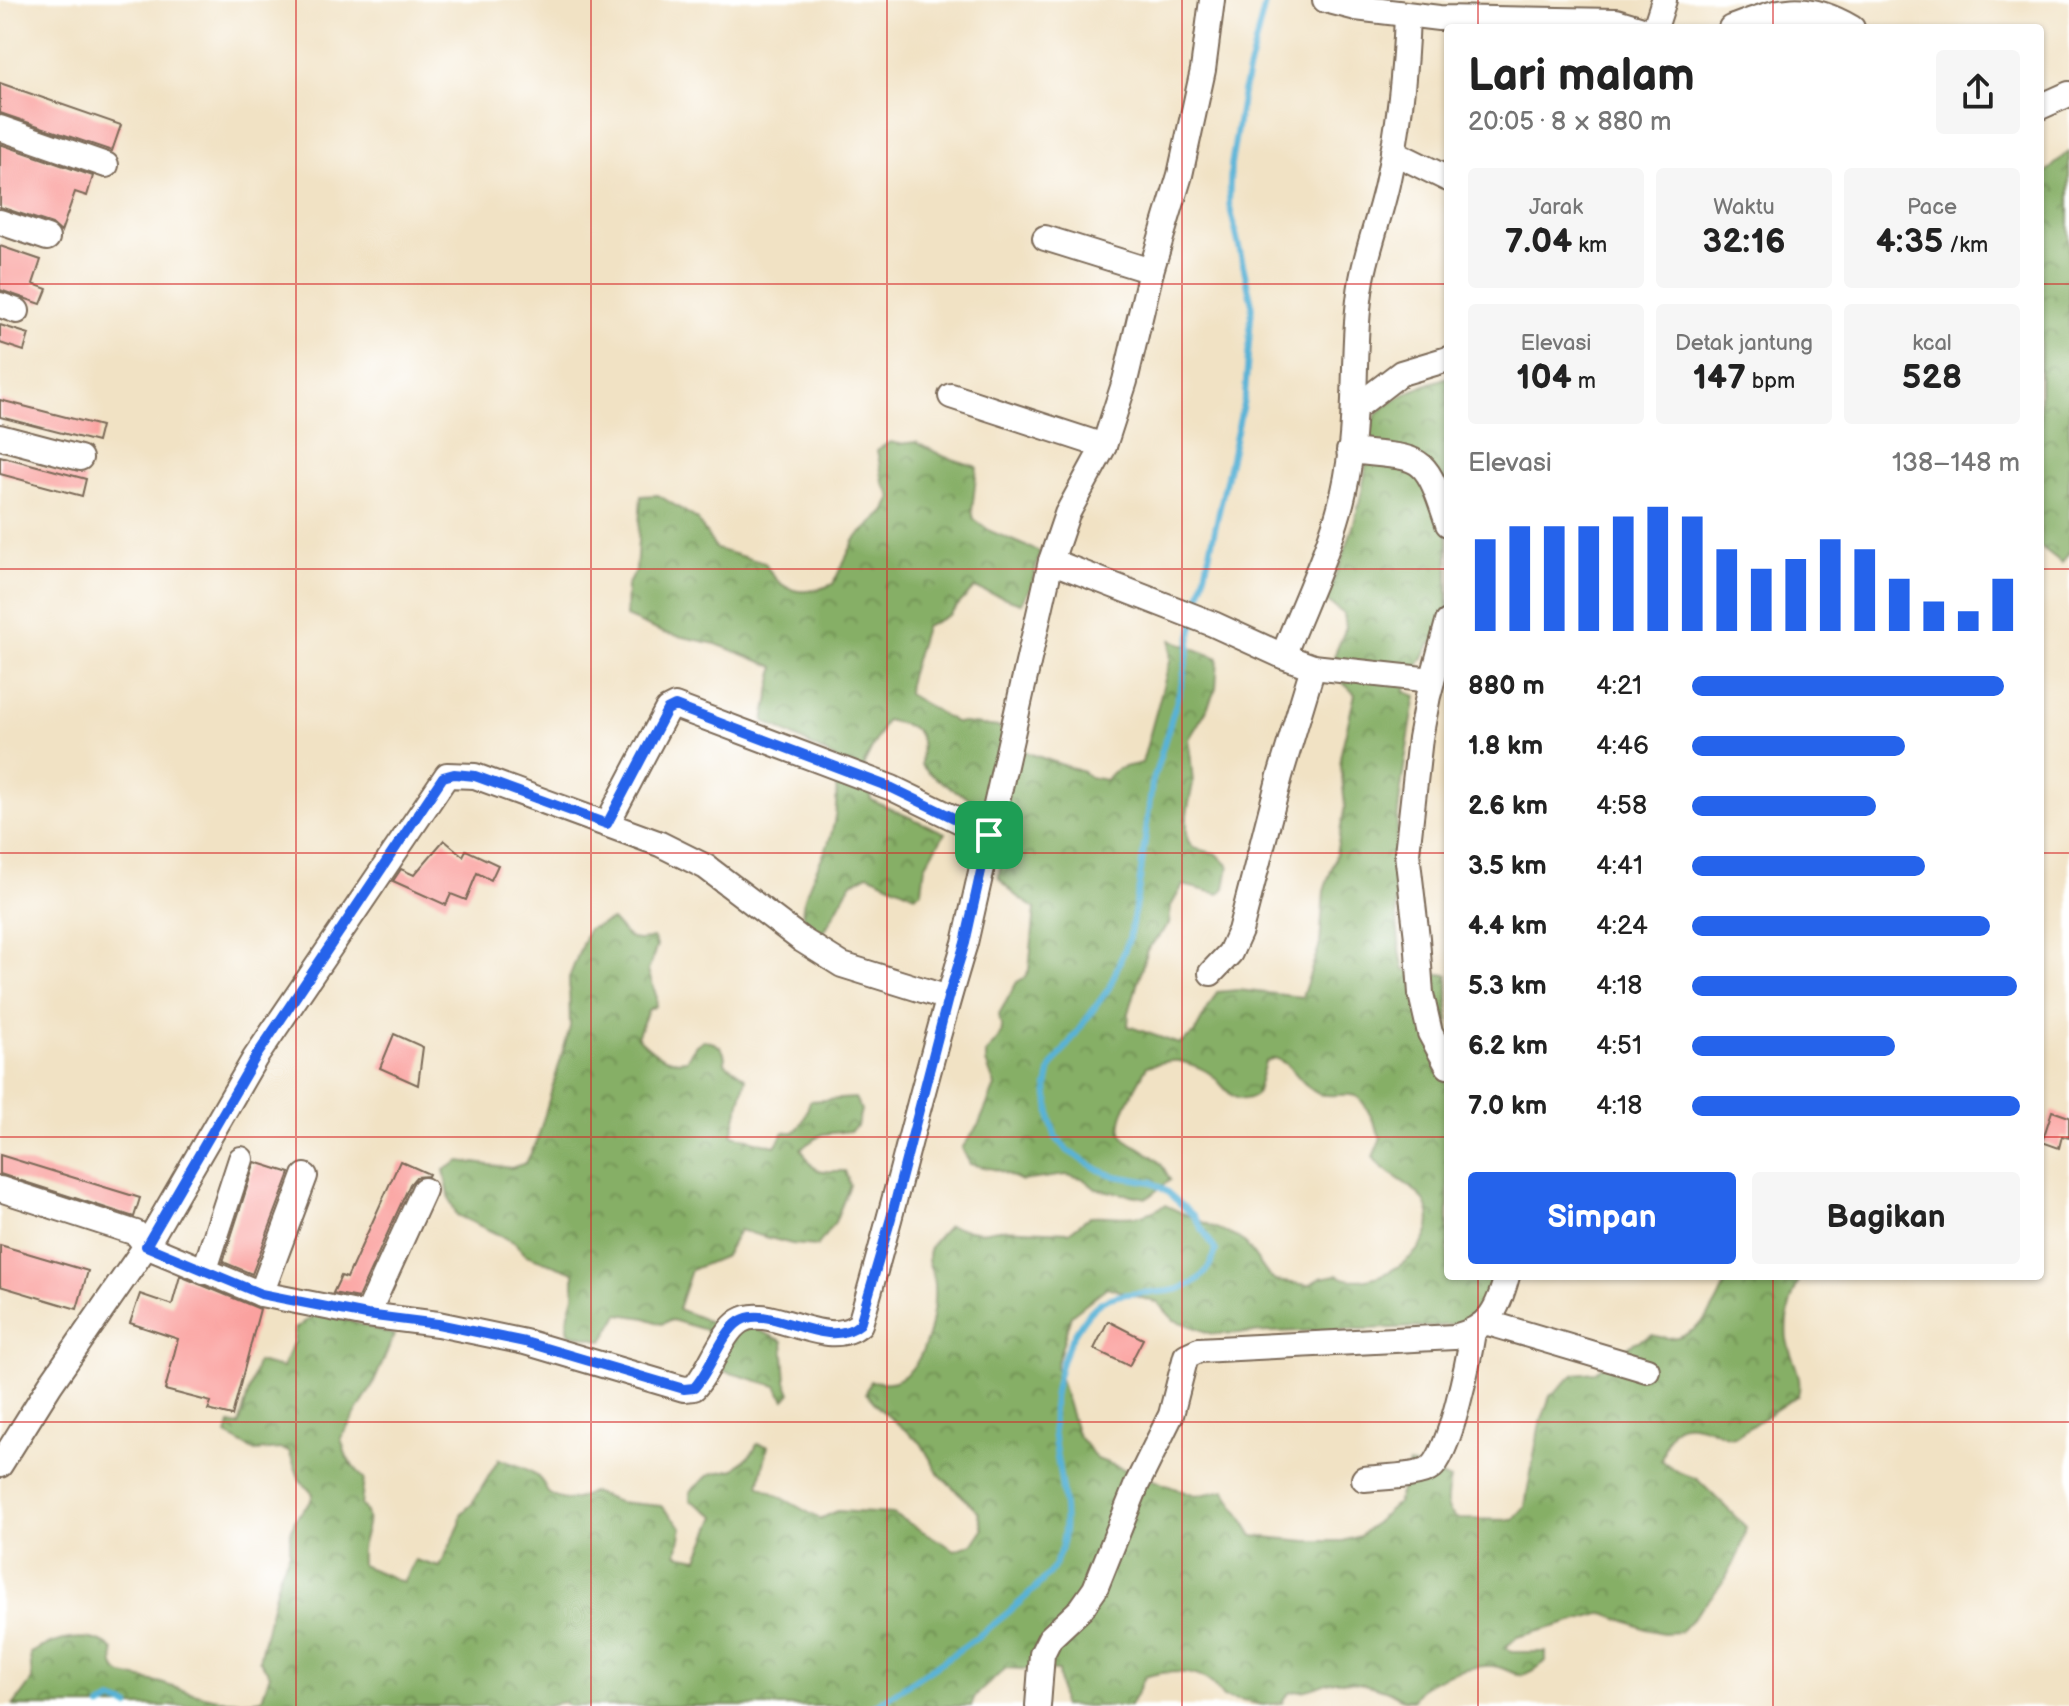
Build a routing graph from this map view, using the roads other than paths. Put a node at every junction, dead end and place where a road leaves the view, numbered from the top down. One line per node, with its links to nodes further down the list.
1 (1212, 0): 19 (street)
2 (1325, 0): 5 (street)
3 (1664, 0): 7 (street)
4 (1464, 9): 5 (street); 6 (street)
5 (1407, 15): 13 (street)
6 (1626, 24)
7 (1656, 24)
8 (1741, 24): 9 (street)
9 (1846, 24)
10 (2069, 94): 11 (street)
11 (2044, 105)
12 (0, 128): 14 (street)
13 (1393, 152): 15 (street); 22 (street)
14 (106, 165)
15 (1444, 177)
16 (0, 222): 17 (street)
17 (47, 238)
18 (1045, 238): 19 (street)
19 (1151, 271): 24 (street)
20 (1444, 360): 22 (street)
21 (951, 396): 24 (street)
22 (1354, 409): 25 (street)
23 (0, 437): 26 (street)
24 (1104, 446): 28 (street)
25 (1349, 451): 27 (street); 30 (street)
26 (80, 458)
27 (1444, 512)
28 (1051, 561): 30 (street); 34 (street)
29 (1444, 643): 32 (street)
30 (1283, 656): 31 (street)
31 (1313, 667): 32 (street); 35 (street)
32 (1439, 669): 37 (street)
33 (607, 824): 34 (street); 36 (street); 42 (street)
34 (989, 835): 36 (street)
35 (1211, 973)
36 (948, 998): 46 (street)
37 (1444, 1059)
38 (241, 1159): 43 (street)
39 (305, 1176): 45 (street)
40 (0, 1189): 42 (street)
41 (424, 1190): 46 (street)
42 (146, 1246): 43 (street); 49 (street)
43 (204, 1272): 45 (street)
44 (1506, 1280): 47 (street)
45 (261, 1294): 46 (street)
46 (367, 1315)
47 (1479, 1327): 48 (street); 50 (street); 51 (street)
48 (1647, 1370)
49 (0, 1465)
50 (1364, 1479)
51 (1038, 1706)

